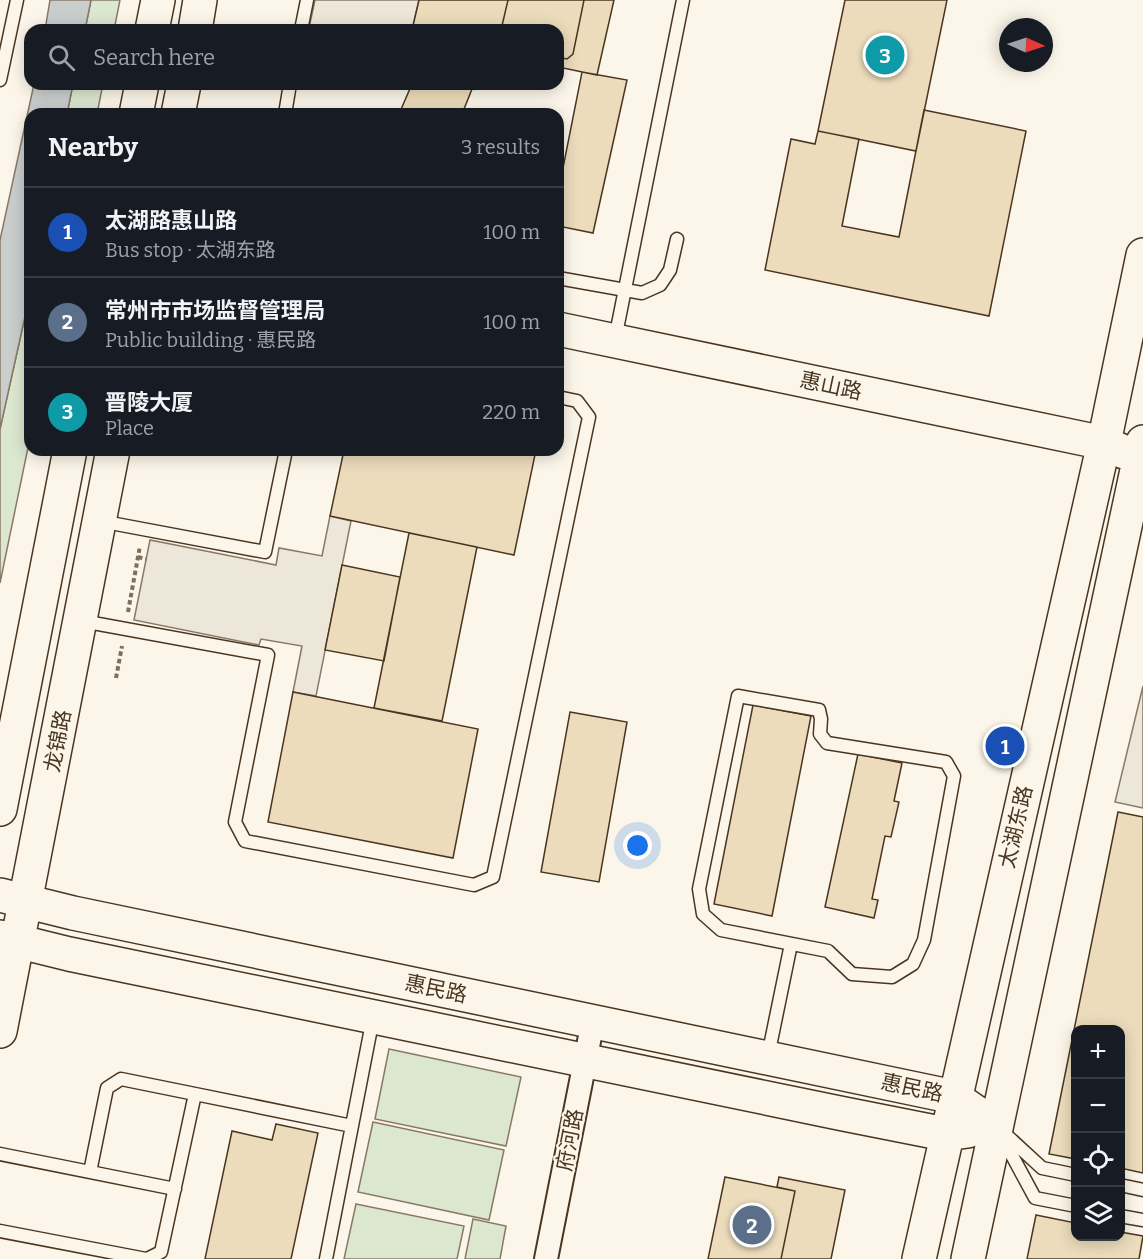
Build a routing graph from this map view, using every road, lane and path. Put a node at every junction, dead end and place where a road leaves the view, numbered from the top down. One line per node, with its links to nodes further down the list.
1 (17, 0): 9 (lane)
2 (158, 0): 6 (main road)
3 (200, 0): 7 (main road)
4 (307, 0): 8 (lane)
5 (683, 0): 19 (lane)
6 (153, 24)
7 (196, 24)
8 (302, 24)
9 (0, 80)
10 (141, 90): 13 (main road)
11 (183, 90): 14 (main road)
12 (290, 90): 15 (lane)
13 (137, 108)
14 (179, 108)
15 (286, 108)
16 (677, 239): 19 (lane)
17 (1143, 255): 23 (main road, 太湖东路)
18 (564, 279): 19 (lane)
19 (624, 291): 21 (lane)
20 (564, 330): 21 (main road, 惠山路)
21 (614, 340): 23 (main road, 惠山路)
22 (564, 398): 35 (lane)
23 (1104, 443): 24 (main road, 惠山路); 47 (main road, 太湖东路)
24 (1142, 449): 33 (main road, 太湖东路)
25 (69, 456): 37 (main road, 龙锦路)
26 (112, 456): 28 (main road, 龙锦路)
27 (285, 456): 29 (lane)
28 (99, 521): 29 (lane); 34 (main road, 龙锦路)
29 (143, 530): 31 (path)
30 (1143, 539): 33 (main road)
31 (138, 557): 32 (path); 35 (path)
32 (146, 559)
33 (1112, 588): 49 (main road, 太湖东路)
34 (81, 621): 35 (lane); 38 (main road, 龙锦路)
35 (125, 629): 36 (path)
36 (116, 678)
37 (0, 809)
38 (14, 899): 39 (main road, 龙锦路); 42 (main road, 惠民路)
39 (9, 940): 41 (main road, 惠民路); 43 (main road, 龙锦路)
40 (791, 944): 40 (lane); 44 (lane)
41 (373, 1017): 45 (main road, 惠民路); 48 (lane)
42 (593, 1021): 44 (main road, 惠民路); 45 (street, 府河路)
43 (0, 1031)
44 (768, 1058): 47 (main road, 惠民路)
45 (585, 1061): 50 (main road, 惠民路); 63 (street, 府河路)
46 (195, 1094): 48 (lane); 52 (lane); 55 (lane)
47 (954, 1097): 49 (main road, 惠民路); 50 (main road, 太湖东路)
48 (352, 1126): 62 (lane)
49 (996, 1126): 50 (main road, 惠民路); 53 (lane); 57 (lane); 65 (main road, 太湖东路)
50 (945, 1134): 64 (main road, 太湖东路)
51 (0, 1155): 52 (lane)
52 (90, 1172): 55 (lane)
53 (1071, 1174)
54 (1125, 1186): 56 (lane)
55 (175, 1189): 61 (lane)
56 (1143, 1190)
57 (1071, 1205)
58 (1125, 1217): 59 (lane)
59 (1143, 1220)
60 (0, 1231): 61 (lane)
61 (147, 1259)
62 (326, 1259)
63 (546, 1259)
64 (919, 1259)
65 (968, 1259)

